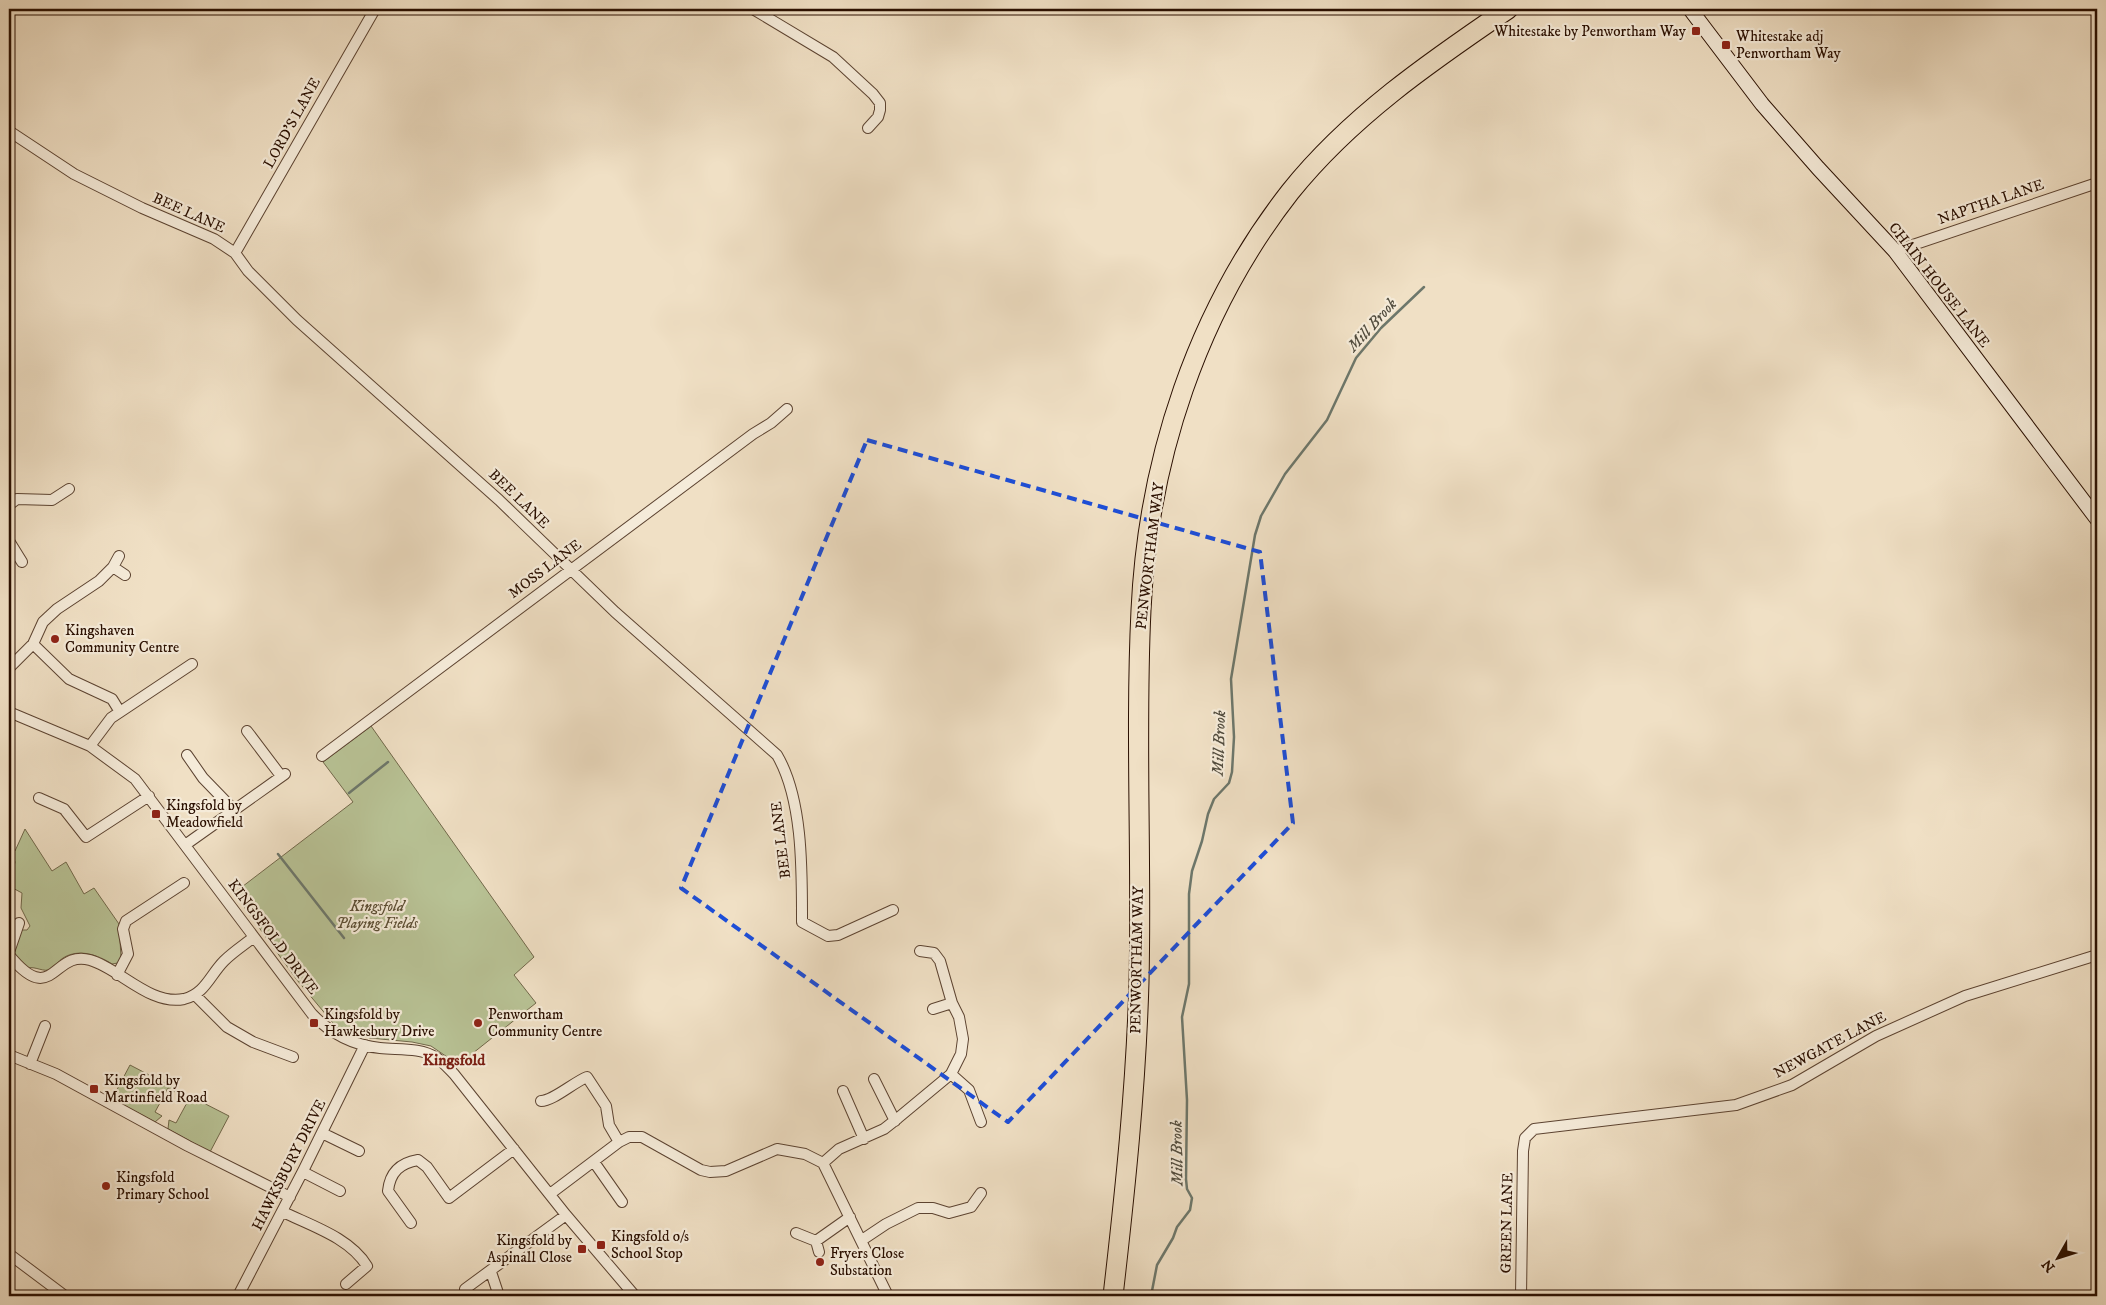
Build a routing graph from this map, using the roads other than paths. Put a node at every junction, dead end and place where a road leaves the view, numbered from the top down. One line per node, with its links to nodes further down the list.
1 (375, 9): 9 (street, LORD'S LANE)
2 (753, 9): 5 (street)
3 (1508, 9): 88 (highway, PENWORTHAM WAY)
4 (1690, 9): 8 (street, CHAIN HOUSE LANE)
5 (868, 128)
6 (9, 131): 9 (street, BEE LANE)
7 (2097, 182): 8 (street, NAPTHA LANE)
8 (1895, 251): 13 (street, CHAIN HOUSE LANE)
9 (235, 253): 18 (street, BEE LANE)
10 (787, 409): 18 (street, MOSS LANE)
11 (69, 489): 12 (street)
12 (9, 505)
13 (2097, 519)
14 (9, 541): 16 (street)
15 (119, 556): 17 (street)
16 (22, 562)
17 (113, 567): 19 (street); 20 (street)
18 (570, 570): 28 (street, MOSS LANE); 34 (street, BEE LANE)
19 (125, 575)
20 (33, 644): 22 (street); 24 (street)
21 (192, 664): 24 (street)
22 (9, 668)
23 (9, 712): 26 (street, KINGSFOLD DRIVE)
24 (120, 712): 26 (street)
25 (247, 731): 31 (street)
26 (90, 746): 29 (street, KINGSFOLD DRIVE)
27 (187, 755): 31 (street)
28 (322, 756)
29 (149, 796): 30 (street); 32 (street, KINGSFOLD DRIVE)
30 (39, 798)
31 (234, 810): 32 (street)
32 (185, 845): 36 (street, KINGSFOLD DRIVE)
33 (184, 883): 40 (street)
34 (893, 910)
35 (19, 923): 38 (street)
36 (254, 937): 41 (street); 45 (street, KINGSFOLD DRIVE)
37 (920, 951): 42 (street)
38 (9, 954): 40 (street)
39 (2097, 955): 60 (street, NEWGATE LANE)
40 (117, 975): 41 (street)
41 (195, 995): 47 (street)
42 (952, 1003): 43 (street); 49 (street)
43 (933, 1009)
44 (45, 1026): 48 (street)
45 (365, 1045): 55 (street, HAWKSBURY DRIVE); 58 (street, KINGSFOLD DRIVE)
46 (9, 1055): 48 (street)
47 (294, 1057)
48 (30, 1064): 67 (street)
49 (951, 1074): 53 (street); 54 (street)
50 (874, 1078): 53 (street)
51 (843, 1092): 56 (street)
52 (541, 1101): 57 (street)
53 (895, 1120): 56 (street)
54 (981, 1122)
55 (322, 1134): 59 (street); 63 (street, HAWKSBURY DRIVE)
56 (864, 1139): 62 (street)
57 (619, 1142): 61 (street); 62 (street)
58 (514, 1149): 66 (street, KINGSFOLD DRIVE); 72 (street)
59 (359, 1151)
60 (1523, 1151): 89 (street, GREEN LANE)
61 (594, 1162): 66 (street); 68 (street)
62 (822, 1163): 71 (street)
63 (303, 1172): 64 (street); 67 (street, HAWKSBURY DRIVE)
64 (340, 1191)
65 (981, 1193): 74 (street)
66 (550, 1194): 70 (street, KINGSFOLD DRIVE)
67 (290, 1197): 69 (street, HAWKSBURY DRIVE)
68 (622, 1202)
69 (283, 1212): 79 (street); 82 (street, HAWKSBURY DRIVE)
70 (566, 1215): 78 (street); 84 (street, KINGSFOLD DRIVE)
71 (850, 1218): 74 (street); 75 (street)
72 (411, 1223)
73 (796, 1233): 75 (street)
74 (862, 1240): 85 (street)
75 (816, 1241): 76 (street)
76 (819, 1252)
77 (9, 1254): 81 (street)
78 (491, 1272): 80 (street); 83 (street)
79 (346, 1284)
80 (465, 1288)
81 (65, 1296)
82 (238, 1296)
83 (499, 1296)
84 (636, 1296)
85 (888, 1296)
86 (948, 1296): 87 (street)
87 (966, 1296)
88 (1113, 1296)
89 (1521, 1296)

